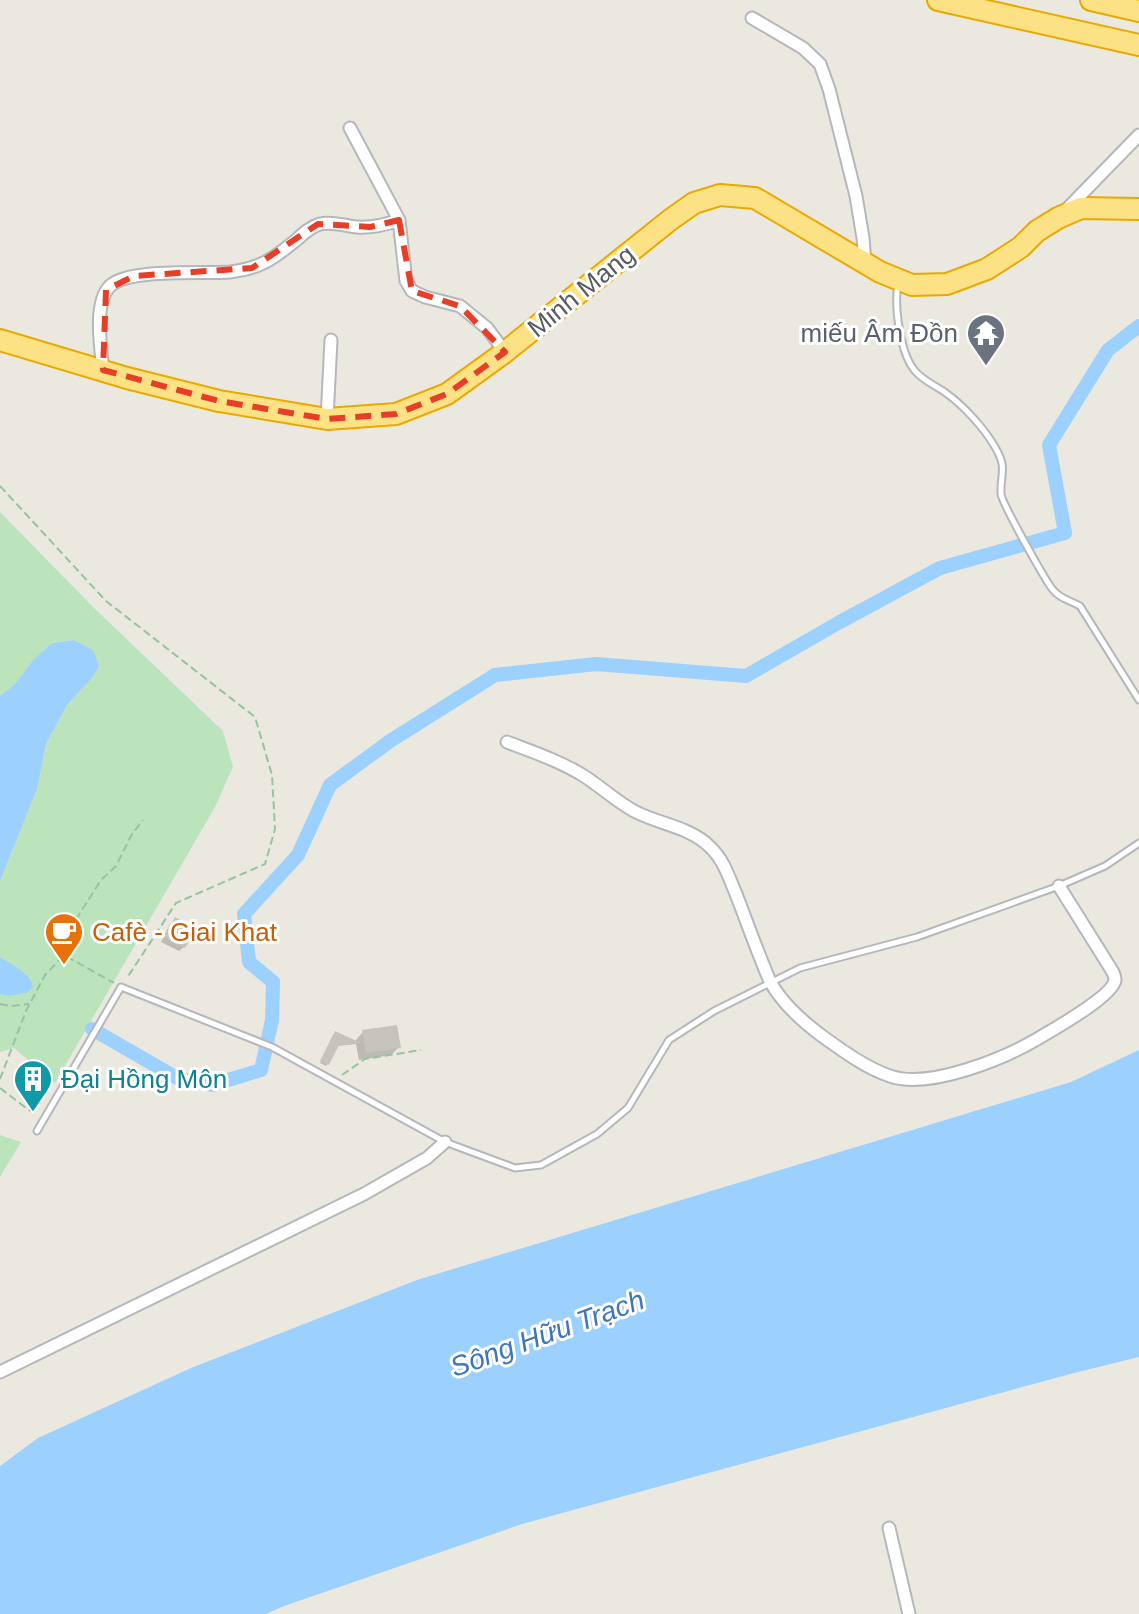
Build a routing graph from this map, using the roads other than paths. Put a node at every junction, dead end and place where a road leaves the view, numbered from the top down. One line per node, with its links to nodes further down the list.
1 (938, 0): 5 (highway)
2 (1091, 0): 3 (highway)
3 (1139, 11)
4 (752, 18): 11 (street)
5 (1139, 45)
6 (350, 128): 10 (street)
7 (1139, 135): 9 (street)
8 (1137, 209): 9 (highway, Minh Mang)
9 (1058, 218): 12 (highway, Minh Mang)
10 (399, 220): 15 (street); 16 (street)
11 (865, 264): 12 (highway, Minh Mang); 15 (highway, Minh Mang)
12 (898, 281): 18 (lane)
13 (0, 340): 16 (highway, Minh Mang)
14 (331, 340): 17 (street)
15 (505, 352): 17 (highway, Minh Mang)
16 (103, 370): 17 (highway, Minh Mang)
17 (327, 419)
18 (1139, 700)
19 (507, 742): 22 (street)
20 (1139, 843): 21 (lane)
21 (1059, 886): 22 (lane); 22 (street)
22 (771, 983): 24 (lane)
23 (37, 1131): 24 (lane)
24 (445, 1142): 25 (street)
25 (0, 1372)
26 (889, 1528): 27 (street)
27 (909, 1614)

